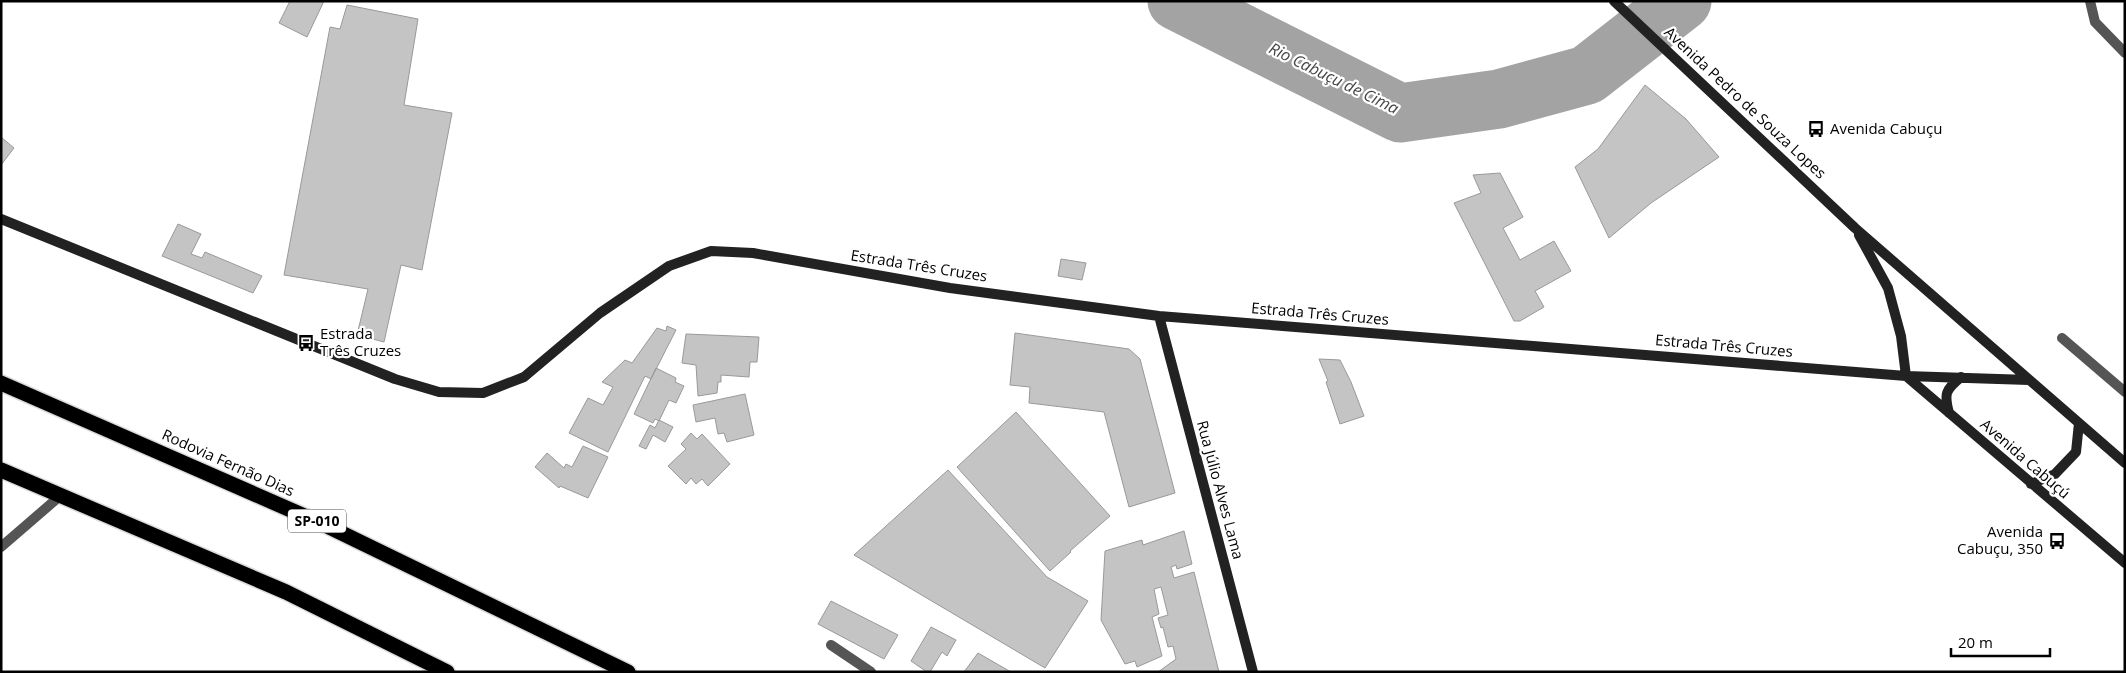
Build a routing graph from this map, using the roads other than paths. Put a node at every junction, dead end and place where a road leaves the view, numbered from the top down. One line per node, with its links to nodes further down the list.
1 (1614, 1): 5 (main road, Avenida Pedro de Souza Lopes)
2 (2090, 1): 3 (street)
3 (2125, 53)
4 (1, 219): 6 (main road, Estrada Três Cruzes)
5 (1855, 228): 8 (main road, Avenida Pedro de Souza Lopes); 10 (main road, Avenida Pedro de Souza Lopes)
6 (1159, 316): 8 (main road, Estrada Três Cruzes); 25 (main road, Rua Júlio Alves Lama)
7 (2062, 338): 12 (street)
8 (1906, 376): 9 (main road, Estrada Três Cruzes); 13 (main road, Avenida Cabuçú)
9 (1961, 377): 10 (main road, Estrada Três Cruzes); 13 (main road)
10 (2028, 380): 14 (main road)
11 (1, 383): 23 (highway, Rodovia Fernão Dias / SP-010)
12 (2125, 392)
13 (1949, 413): 17 (main road, Avenida Cabuçú)
14 (2078, 423): 15 (main road); 17 (main road)
15 (2125, 463)
16 (1, 470): 18 (highway)
17 (2031, 484): 20 (main road, Avenida Cabuçú)
18 (60, 496): 19 (street); 22 (highway)
19 (1, 546)
20 (2125, 563)
21 (831, 645): 24 (street)
22 (447, 672)
23 (628, 672)
24 (871, 672)
25 (1253, 672)

